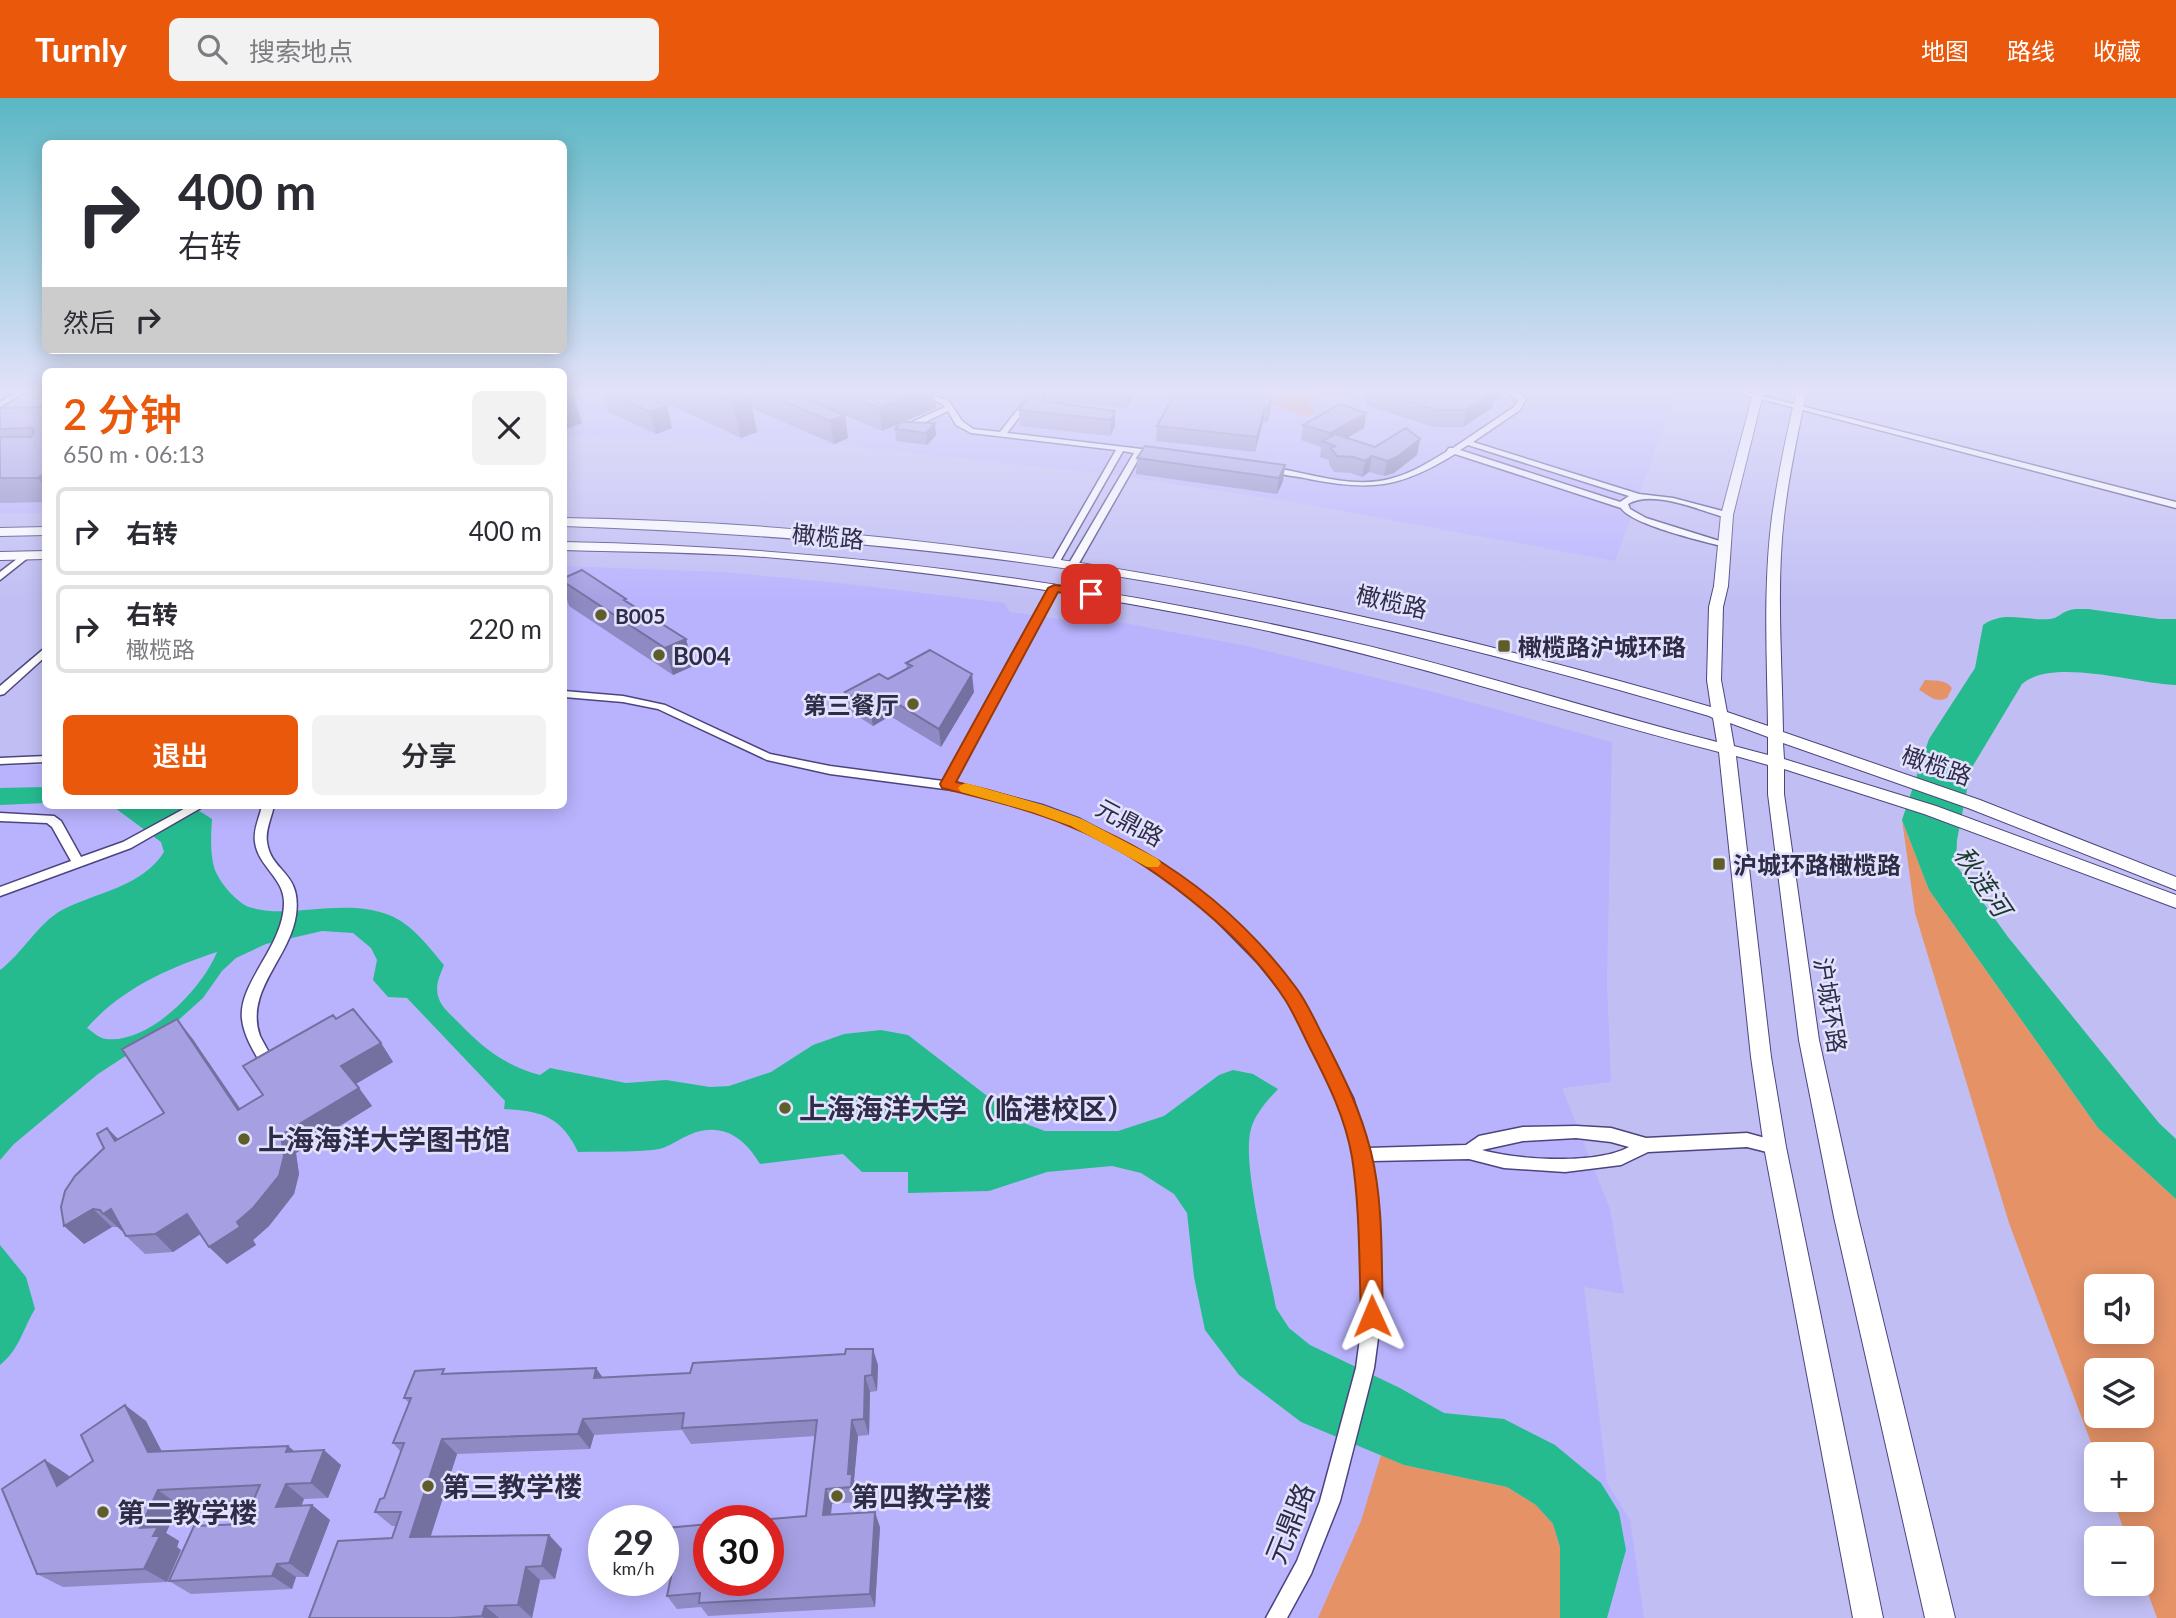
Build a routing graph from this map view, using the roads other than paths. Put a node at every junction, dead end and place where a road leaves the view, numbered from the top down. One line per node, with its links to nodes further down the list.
1 (1114, 461): 10 (street)
2 (1133, 461): 11 (street)
3 (1435, 461): 9 (street)
4 (1485, 461): 14 (street)
5 (1526, 461): 12 (street)
6 (1741, 461): 15 (main road)
7 (1787, 461): 34 (main road, 沪城环路)
8 (2007, 461): 13 (street)
9 (1261, 468)
10 (1105, 476): 11 (street); 26 (street)
11 (1122, 478): 27 (street)
12 (1636, 496): 14 (street); 15 (street)
13 (2176, 505)
14 (1623, 506): 20 (street)
15 (1727, 516): 20 (main road)
16 (567, 522): 26 (main road, 橄榄路)
17 (42, 531): 18 (main road)
18 (0, 532)
19 (567, 534): 22 (main road)
20 (1725, 544): 33 (main road)
21 (567, 546): 22 (main road, 橄榄路)
22 (619, 547): 29 (main road, 橄榄路)
23 (26, 555): 24 (main road); 25 (main road); 28 (street)
24 (42, 555)
25 (0, 556)
26 (1055, 563): 27 (main road, 橄榄路)
27 (1073, 565): 33 (main road, 橄榄路)
28 (0, 577)
29 (1054, 588): 35 (main road, 橄榄路); 39 (street)
30 (42, 654): 31 (street)
31 (0, 692)
32 (567, 694): 39 (street, 元鼎路)
33 (1719, 715): 34 (main road, 橄榄路); 35 (main road)
34 (1776, 735): 38 (main road, 沪城环路); 44 (main road, 橄榄路)
35 (1727, 749): 38 (main road, 橄榄路); 49 (main road)
36 (42, 759): 37 (street)
37 (0, 761)
38 (1776, 763): 46 (main road, 橄榄路); 54 (main road, 沪城环路)
39 (947, 784): 51 (street, 元鼎路)
40 (192, 809): 43 (street)
41 (267, 809): 47 (street)
42 (0, 817): 43 (street)
43 (79, 864): 45 (street)
44 (2176, 884)
45 (0, 892)
46 (2176, 902)
47 (266, 1060)
48 (1646, 1145): 49 (street); 50 (street); 50 (street)
49 (1775, 1147): 53 (main road)
50 (1469, 1152): 51 (street)
51 (1362, 1155): 52 (street, 元鼎路)
52 (1276, 1618)
53 (1868, 1618)
54 (1940, 1618)

